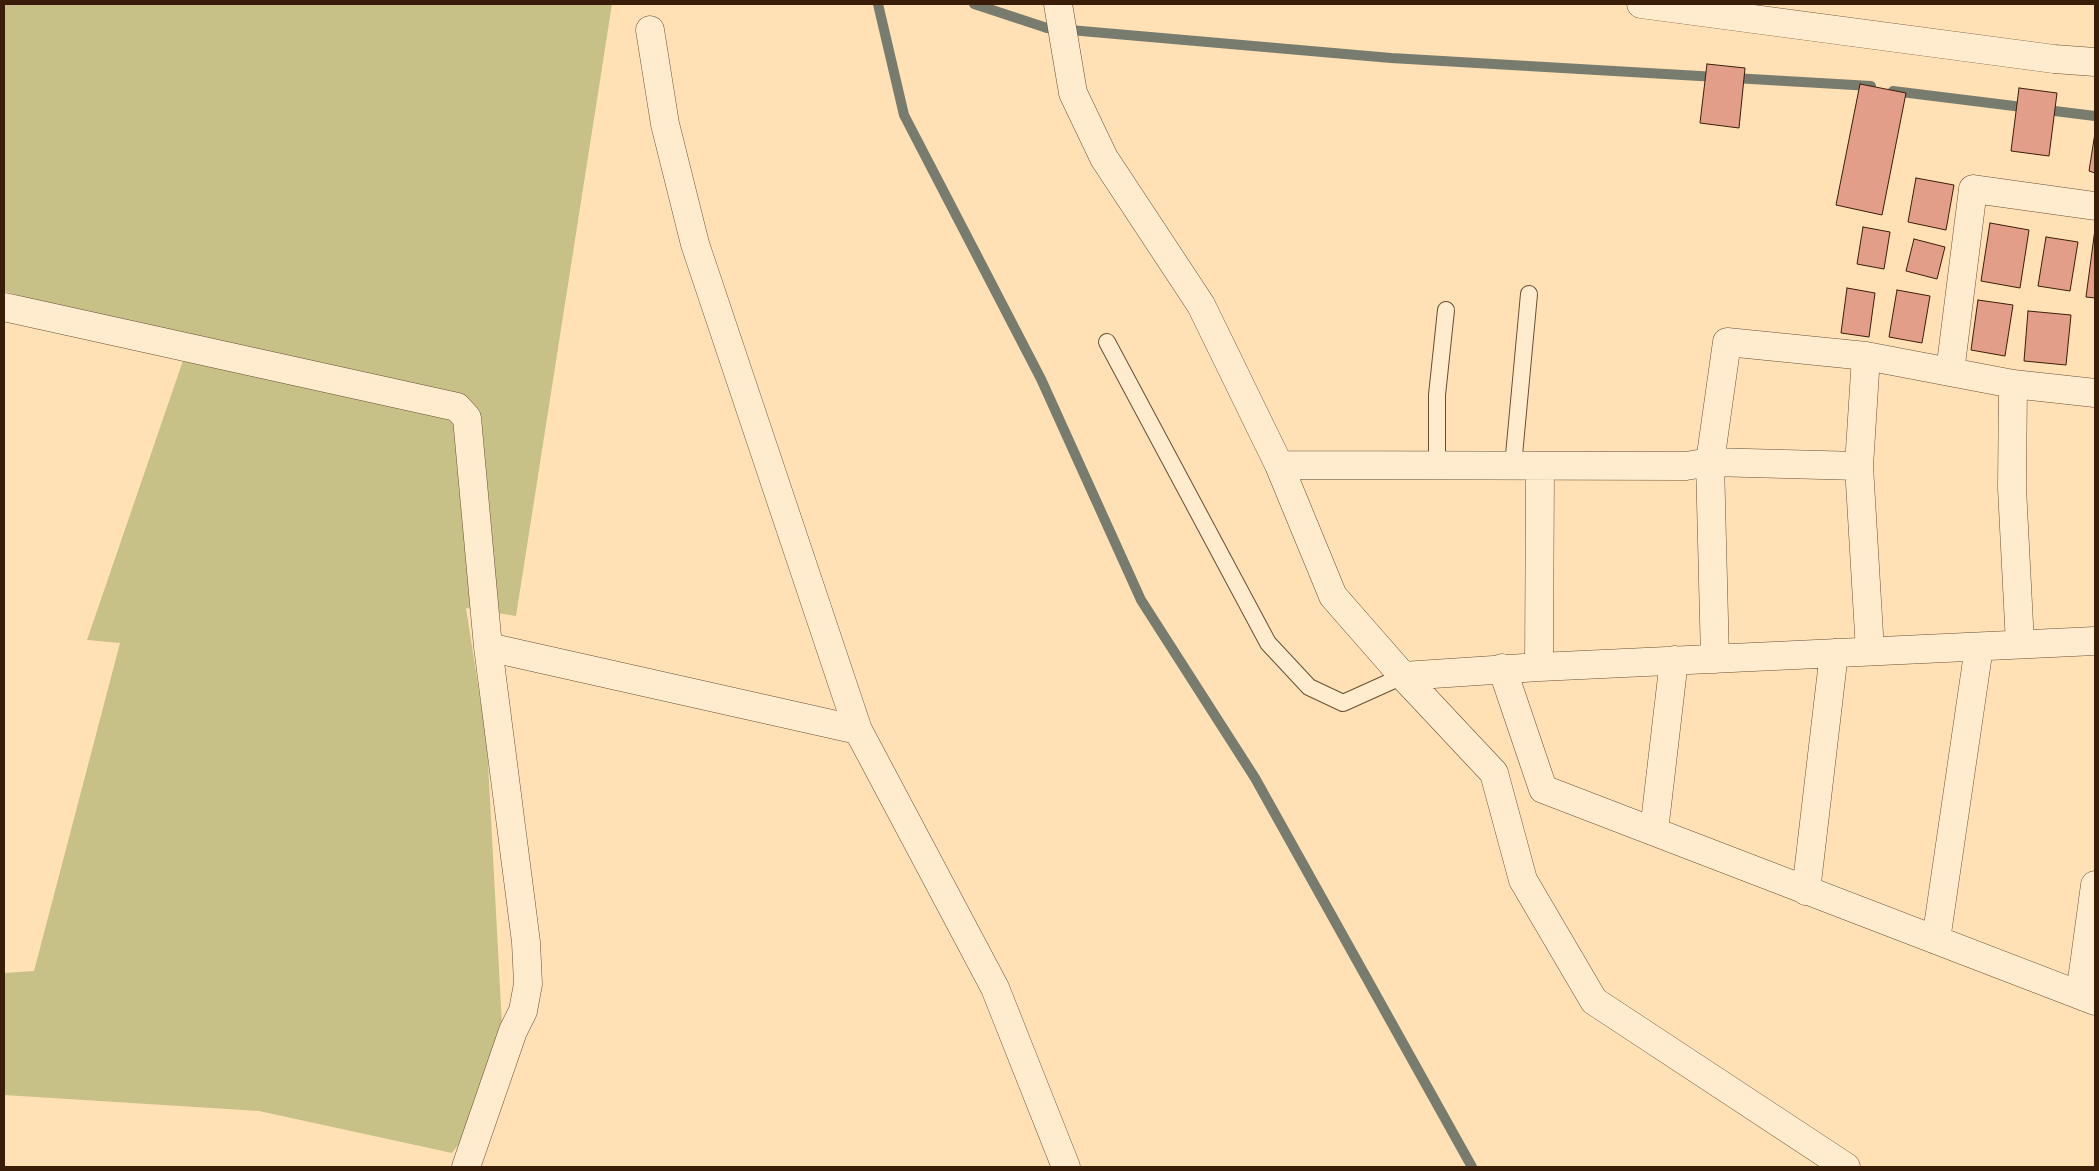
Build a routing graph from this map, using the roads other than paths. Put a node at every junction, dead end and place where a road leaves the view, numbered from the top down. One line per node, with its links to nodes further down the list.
1 (1058, 4): 15 (street)
2 (1641, 4): 4 (street)
3 (650, 30): 30 (street)
4 (2095, 62)
5 (2095, 206): 11 (street)
6 (1529, 294): 17 (lane)
7 (4, 307): 21 (street)
8 (1446, 310): 16 (lane)
9 (1107, 342): 29 (lane)
10 (1866, 356): 11 (street); 14 (street); 18 (street)
11 (1950, 372): 12 (street)
12 (2013, 384): 13 (street); 20 (street)
13 (2095, 393)
14 (1710, 462): 17 (street); 18 (street); 25 (street)
15 (1280, 465): 16 (street); 29 (street)
16 (1437, 465): 17 (street)
17 (1526, 466): 27 (street)
18 (1859, 466): 23 (street)
19 (2095, 641): 20 (street)
20 (2020, 644): 22 (street)
21 (488, 647): 30 (street); 36 (street)
22 (1978, 647): 23 (street); 34 (street)
23 (1870, 651): 24 (street)
24 (1834, 653): 25 (street); 33 (street)
25 (1715, 659): 26 (street)
26 (1674, 660): 27 (street); 31 (street)
27 (1539, 666): 28 (street)
28 (1502, 668): 29 (street); 31 (street)
29 (1403, 676): 38 (street)
30 (858, 730): 37 (street)
31 (1654, 831): 33 (street)
32 (2095, 886): 35 (street)
33 (1806, 890): 34 (street)
34 (1936, 940): 35 (street)
35 (2087, 998)
36 (466, 1167)
37 (1066, 1167)
38 (1846, 1167)

